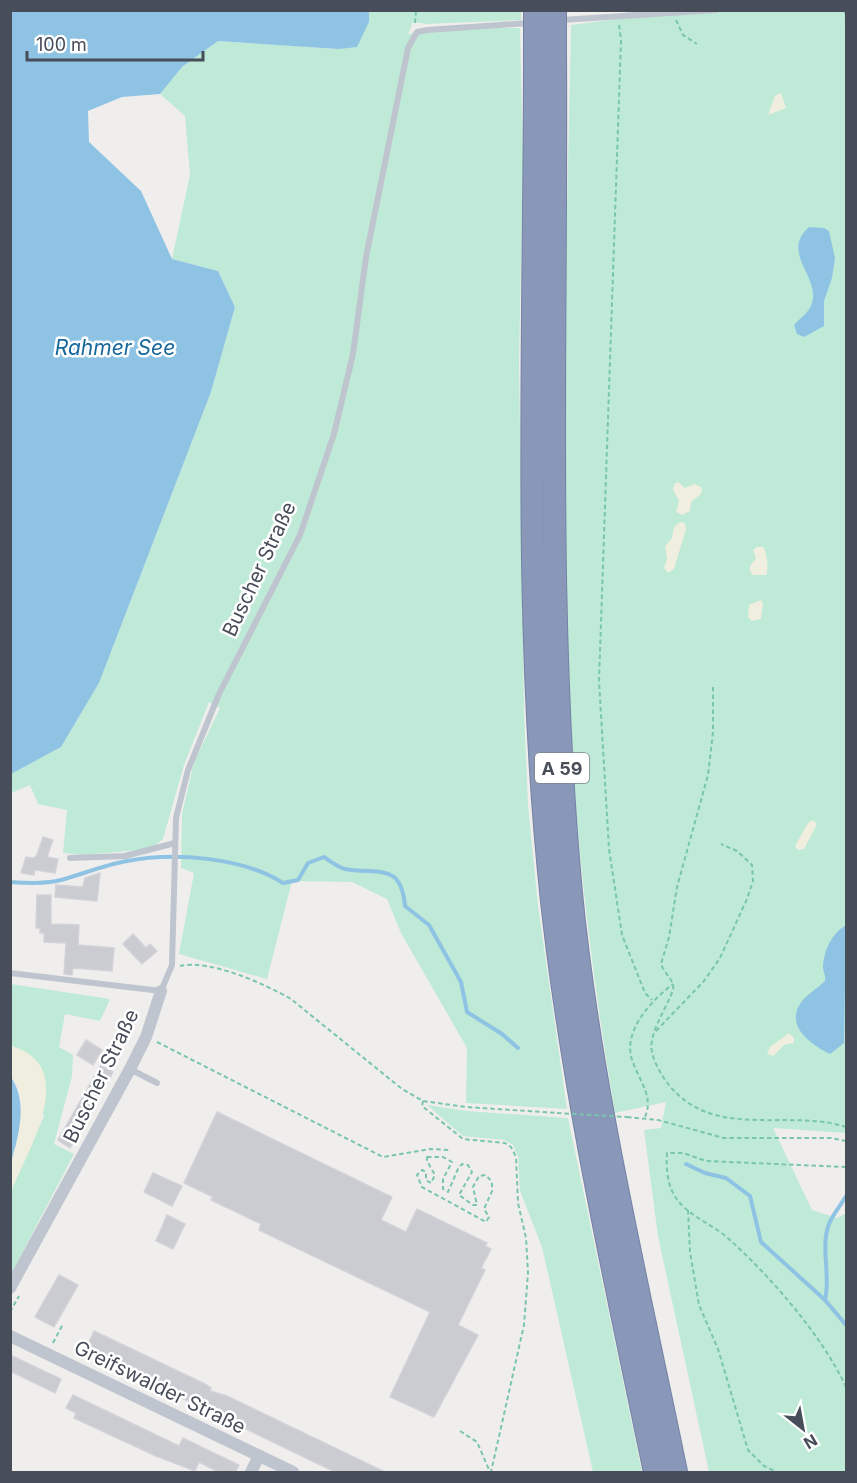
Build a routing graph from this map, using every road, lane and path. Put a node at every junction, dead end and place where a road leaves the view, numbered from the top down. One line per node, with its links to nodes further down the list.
1 (416, 10): 8 (path)
2 (716, 10): 4 (lane)
3 (845, 10): 7 (path)
4 (674, 14): 5 (lane); 9 (path)
5 (620, 15): 6 (lane); 21 (path)
6 (546, 16): 8 (lane); 10 (highway, A 59, bridge)
7 (846, 21)
8 (417, 32): 14 (lane, Buscher Straße)
9 (697, 44)
10 (545, 54): 44 (highway, A 59); 45 (highway, A 59)
11 (846, 220): 12 (path)
12 (846, 225)
13 (713, 687): 19 (path)
14 (175, 843): 16 (lane); 17 (lane, Buscher Straße)
15 (721, 844): 22 (path)
16 (70, 858)
17 (172, 965): 20 (lane, Buscher Straße); 26 (path)
18 (10, 973): 20 (lane)
19 (673, 984): 21 (path); 22 (path)
20 (161, 991): 23 (street, Buscher Straße)
21 (652, 1000): 27 (path)
22 (654, 1033): 28 (path)
23 (146, 1037): 24 (street, Buscher Straße); 30 (path)
24 (130, 1069): 25 (lane); 34 (street, Buscher Straße)
25 (157, 1083)
26 (423, 1101): 27 (path, bridge); 43 (path)
27 (645, 1117): 29 (path)
28 (846, 1127)
29 (846, 1141)
30 (448, 1149)
31 (846, 1167): 33 (path)
32 (474, 1182): 32 (path)
33 (688, 1210): 38 (path); 46 (path)
34 (10, 1288)
35 (63, 1324): 37 (path)
36 (10, 1336): 37 (street, Greifswalder Straße)
37 (48, 1354): 40 (street, Greifswalder Straße)
38 (846, 1387)
39 (460, 1431): 43 (path)
40 (259, 1456): 41 (street); 42 (street, Greifswalder Straße)
41 (251, 1473)
42 (293, 1473)
43 (491, 1473)
44 (655, 1473)
45 (676, 1473)
46 (777, 1473)

